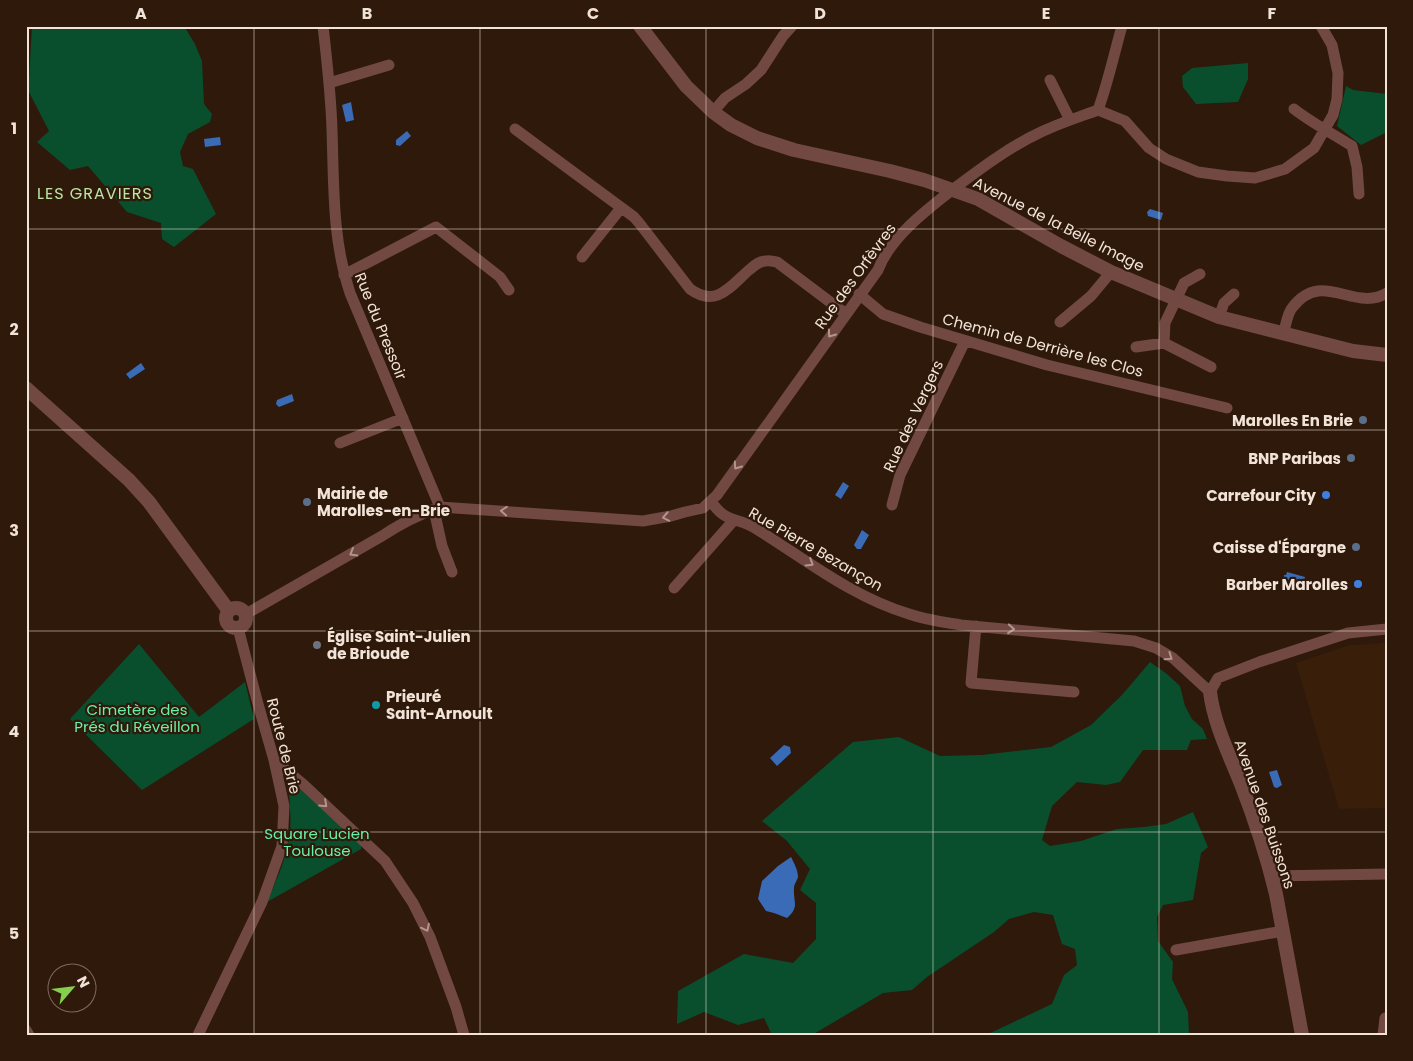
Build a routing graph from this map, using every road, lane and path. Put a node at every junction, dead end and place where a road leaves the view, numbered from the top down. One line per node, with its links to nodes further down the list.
1 (323, 26): 8 (street, Rue du Pressoir)
2 (640, 26): 11 (street, Avenue de la Belle Image)
3 (792, 26): 11 (street)
4 (1122, 26): 10 (street)
5 (1322, 27): 14 (street)
6 (389, 65): 8 (street)
7 (1050, 80): 12 (street)
8 (329, 83): 21 (street, Rue du Pressoir)
9 (1294, 109): 14 (street)
10 (1098, 110): 12 (street, Rue des Orfèvres); 14 (street)
11 (713, 112): 15 (street, Avenue de la Belle Image)
12 (1070, 120): 15 (street, Rue des Orfèvres)
13 (516, 129): 17 (street)
14 (1325, 129): 16 (street)
15 (952, 190): 19 (street, Avenue de la Belle Image); 24 (street, Rue des Orfèvres)
16 (1359, 194)
17 (621, 208): 18 (street); 27 (street)
18 (582, 257)
19 (1112, 272): 26 (street, Avenue de la Belle Image); 29 (street)
20 (1200, 274): 26 (street)
21 (344, 275): 22 (street); 38 (street, Rue du Pressoir)
22 (508, 290)
23 (1387, 293): 30 (street)
24 (859, 294): 27 (street, Rue des Orfèvres); 31 (street, Chemin de Derrière les Clos)
25 (1234, 294): 28 (street)
26 (1177, 299): 28 (street, Avenue de la Belle Image); 32 (street)
27 (846, 314): 40 (street, Rue des Orfèvres, one-way to 40)
28 (1219, 317): 30 (street, Avenue de la Belle Image)
29 (1060, 322)
30 (1283, 334): 34 (street, Avenue de la Belle Image)
31 (964, 341): 37 (street, Chemin de Derrière les Clos); 41 (street, Rue des Vergers)
32 (1164, 343): 33 (street); 35 (street)
33 (1136, 347)
34 (1387, 356)
35 (1211, 367)
36 (26, 388): 46 (street)
37 (1227, 408)
38 (403, 418): 39 (street); 42 (street, Rue du Pressoir)
39 (340, 443)
40 (711, 501): 42 (street, one-way to 42); 43 (street, Rue Pierre Bezançon)
41 (892, 505)
42 (437, 508): 44 (street, Rue du Pressoir); 47 (street, one-way to 47)
43 (734, 520): 45 (street); 48 (street, Rue Pierre Bezançon, one-way to 48)
44 (452, 572)
45 (674, 588)
46 (229, 611): 47 (street); 49 (street)
47 (246, 614): 49 (street)
48 (976, 626): 51 (street); 52 (street, Rue Pierre Bezançon, one-way to 52)
49 (238, 628): 53 (street, Route de Brie)
50 (1387, 629): 52 (street)
51 (1074, 692)
52 (1210, 692): 55 (street, Avenue des Buissons)
53 (274, 760): 60 (street, Route de Brie); 62 (street, one-way to 62)
54 (1387, 874): 55 (street)
55 (1271, 876): 56 (street, Avenue des Buissons)
56 (1283, 931): 57 (street); 63 (street, Avenue des Buissons)
57 (1176, 950)
58 (1385, 1018): 64 (street)
59 (26, 1030): 61 (street)
60 (201, 1033)
61 (29, 1035)
62 (464, 1035)
63 (1302, 1035)
64 (1383, 1035)

